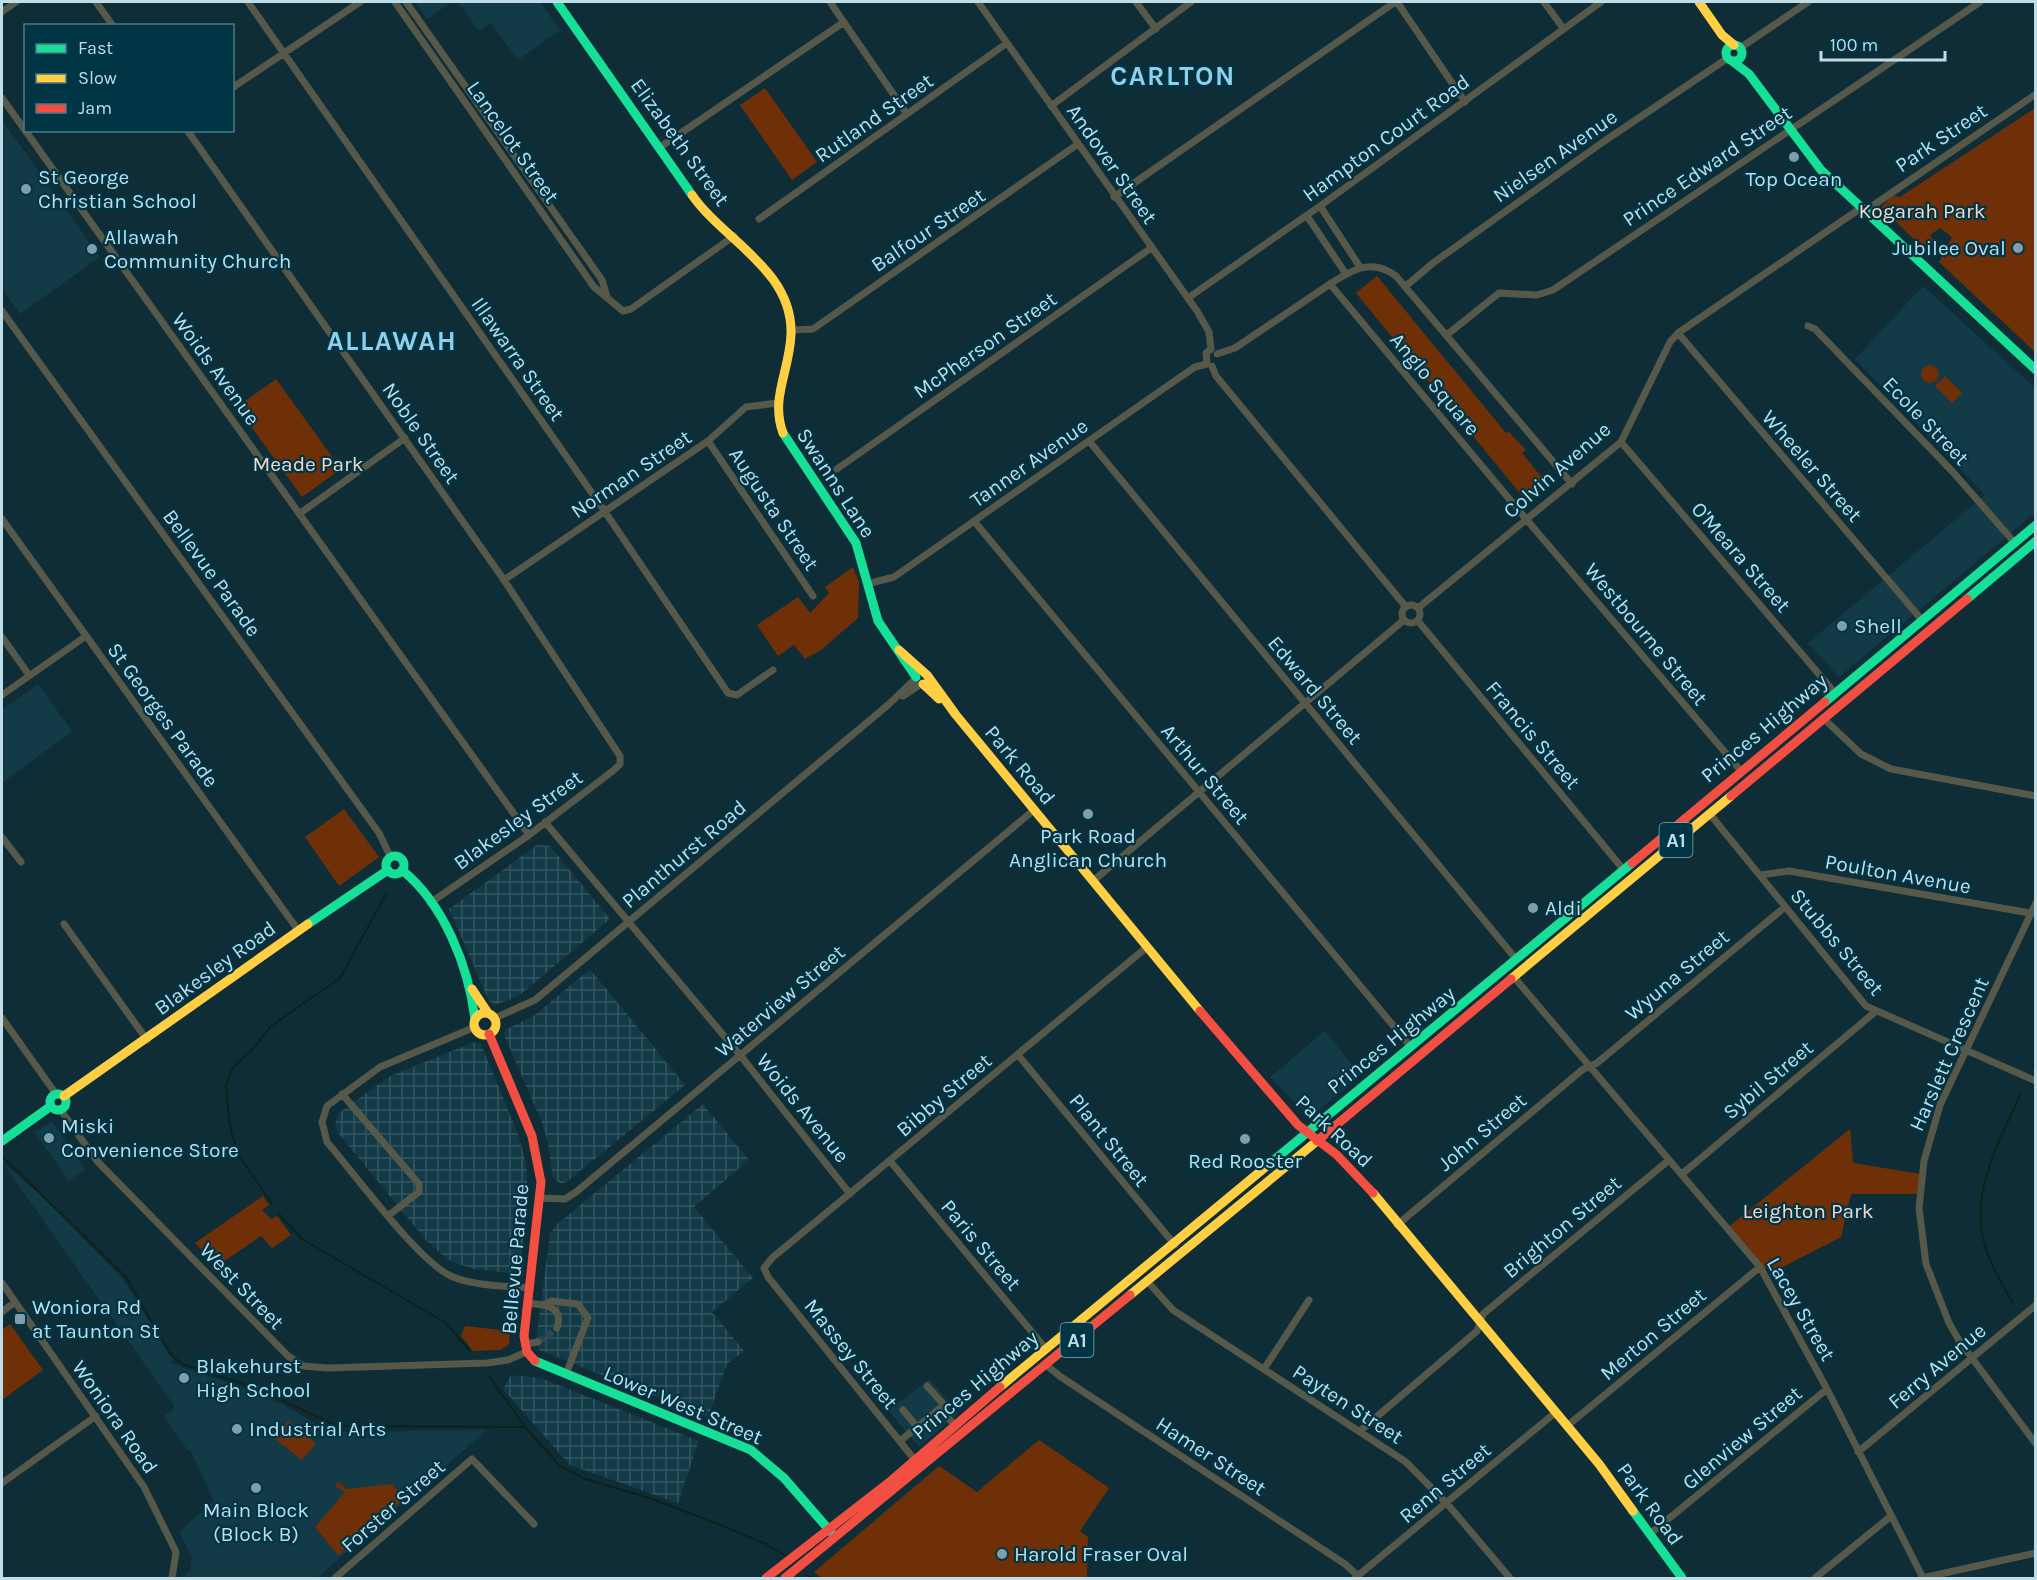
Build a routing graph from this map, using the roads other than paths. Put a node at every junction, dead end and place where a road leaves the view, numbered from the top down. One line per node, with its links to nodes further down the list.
1 (16, 2): 18 (street)
2 (96, 2): 20 (street)
3 (248, 2): 26 (street, Illawarra Street)
4 (360, 2): 26 (street)
5 (395, 2): 52 (street, Lancelot Street)
6 (406, 2): 52 (street, Lancelot Street)
7 (557, 2): 40 (main road, Elizabeth Street)
8 (830, 2): 19 (street)
9 (978, 2): 24 (street, Andover Street)
10 (1136, 2): 22 (street)
11 (1191, 2): 22 (street)
12 (1396, 2): 32 (street); 41 (street)
13 (1544, 2): 21 (street)
14 (1601, 2): 21 (street, Hampton Court Road)
15 (1699, 2): 23 (main road)
16 (1808, 2): 25 (street)
17 (1980, 2): 36 (street, Prince Edward Street)
18 (2, 12)
19 (844, 22): 34 (street); 40 (street)
20 (112, 24)
21 (1563, 28): 32 (street, Hampton Court Road)
22 (1156, 29): 33 (street)
23 (1722, 35): 25 (main road); 27 (main road)
24 (1008, 43): 33 (street, Andover Street); 34 (street, Rutland Street)
25 (1739, 50): 27 (main road); 27 (main road); 28 (main road)
26 (284, 53): 29 (street); 69 (street, Illawarra Street)
27 (1729, 57): 28 (main road); 51 (street, Nielsen Avenue)
28 (1749, 74): 36 (main road)
29 (234, 87)
30 (2036, 94): 43 (street, Park Street)
31 (2, 98): 35 (street, Woids Avenue)
32 (1465, 102): 42 (street, Hampton Court Road)
33 (1051, 106): 39 (street, Andover Street)
34 (907, 114): 45 (street, Rutland Street)
35 (24, 129)
36 (1791, 130): 43 (main road); 58 (street, Prince Edward Street)
37 (26, 132): 70 (street, Woids Avenue)
38 (188, 132): 63 (street, Noble Street)
39 (1078, 144): 41 (street, Andover Street); 56 (street, Balfour Street)
40 (659, 148): 46 (main road, Elizabeth Street)
41 (1114, 197): 47 (street, Andover Street)
42 (1320, 206): 44 (street, Hampton Court Road); 48 (street)
43 (1863, 209): 57 (street, Colvin Avenue); 61 (main road)
44 (1307, 216): 49 (street); 53 (street, Hampton Court Road)
45 (759, 219)
46 (734, 236): 52 (street, Lancelot Street); 56 (main road, Elizabeth Street)
47 (1151, 248): 53 (street, Andover Street); 67 (street, McPherson Street)
48 (1360, 267): 49 (street); 51 (street, Anglo Square)
49 (1346, 274): 50 (street)
50 (1330, 284): 59 (street); 72 (street, Anglo Square)
51 (1406, 286): 58 (street, Anglo Square)
52 (607, 297)
53 (1188, 298): 59 (street, Andover Street)
54 (2, 311): 103 (street, Bellevue Parade)
55 (1809, 326): 76 (street, Ecole Street)
56 (792, 330): 62 (main road, Swanns Lane)
57 (1678, 333): 66 (street, Colvin Avenue); 83 (street, Wheeler Street)
58 (1448, 334): 68 (street, Anglo Square)
59 (1214, 351): 60 (street); 60 (street)
60 (1209, 365): 65 (street, Tanner Avenue); 80 (street)
61 (2036, 370)
62 (777, 403): 64 (street, Norman Street); 78 (main road, Swanns Lane)
63 (405, 438): 70 (street); 77 (street, Noble Street)
64 (708, 441): 69 (street, Norman Street); 79 (street, Augusta Street)
65 (1089, 441): 73 (street, Tanner Avenue); 92 (street, Edward Street)
66 (1621, 442): 68 (street, Colvin Avenue); 90 (street, O'Meara Street)
67 (837, 469)
68 (1572, 484): 72 (street, Colvin Avenue)
69 (605, 512): 77 (street, Norman Street); 87 (street, Illawarra Street)
70 (299, 514): 101 (street, Woids Avenue)
71 (2, 519): 85 (street, St Georges Parade)
72 (1526, 519): 81 (street, Colvin Avenue); 95 (street, Westbourne Street)
73 (974, 521): 78 (street, Tanner Avenue); 96 (street, Arthur Street)
74 (2036, 525): 76 (main road, Princes Highway / A1)
75 (2036, 541): 93 (main road, Princes Highway / A1)
76 (2015, 543): 83 (main road, Princes Highway / A1)
77 (504, 580): 94 (street, Noble Street)
78 (867, 584): 89 (main road, Park Road)
79 (813, 596)
80 (1406, 607): 81 (street); 82 (street)
81 (1418, 608): 84 (street)
82 (1404, 620): 84 (street); 92 (street)
83 (1922, 620): 90 (main road, Princes Highway / A1)
84 (1418, 621): 105 (street, Francis Street)
85 (86, 636): 88 (street); 116 (street, St Georges Parade)
86 (2, 637): 88 (street)
87 (773, 670)
88 (29, 675): 91 (street)
89 (921, 679): 98 (main road, Park Road); 114 (street, Planthurst Road)
90 (1835, 693): 95 (main road, Princes Highway / A1)
91 (2, 695)
92 (1306, 704): 96 (street); 118 (street, Edward Street)
93 (1823, 718): 97 (street); 99 (main road, Princes Highway / A1)
94 (621, 760): 100 (street, Blakesley Street)
95 (1741, 771): 105 (main road, Princes Highway / A1)
96 (1198, 792): 109 (street); 127 (street, Arthur Street)
97 (2036, 796)
98 (1034, 810): 109 (main road, Park Road); 129 (street, Waterview Street)
99 (1709, 813): 108 (street, Stubbs Street); 119 (main road, Princes Highway / A1)
100 (545, 822): 101 (street, Blakesley Street); 114 (street, Woids Avenue)
101 (529, 835): 110 (street, Blakesley Street)
102 (2, 837): 104 (street)
103 (391, 858): 106 (main road); 107 (main road)
104 (21, 862)
105 (1623, 869): 118 (main road, Princes Highway / A1)
106 (388, 870): 107 (main road); 116 (main road, Blakesley Road)
107 (402, 870): 110 (main road)
108 (1760, 875): 112 (street, Stubbs Street); 113 (street, Poulton Avenue)
109 (1093, 881): 117 (main road, Park Road)
110 (430, 903): 120 (main road)
111 (2036, 903): 113 (street, Harslett Crescent)
112 (1785, 907): 121 (street, Stubbs Street); 131 (street, Wyuna Street)
113 (2030, 913): 128 (street, Harslett Crescent)
114 (628, 922): 122 (street, Planthurst Road); 129 (street, Woids Avenue)
115 (64, 924): 126 (street)
116 (298, 930): 126 (main road, Blakesley Road)
117 (1148, 947): 130 (street, Bibby Street); 136 (main road, Park Road)
118 (1516, 959): 127 (main road, Princes Highway / A1)
119 (1513, 976): 131 (street, Lacey Street); 138 (main road, Princes Highway / A1)
120 (468, 985): 122 (main road); 124 (main road)
121 (1875, 1012): 128 (street, Stubbs Street); 141 (street, Sybil Street)
122 (492, 1016): 124 (main road); 125 (main road)
123 (2, 1018): 134 (street)
124 (475, 1023): 125 (main road); 133 (street)
125 (489, 1034): 143 (main road, Bellevue Parade)
126 (147, 1040): 134 (main road, Blakesley Road)
127 (1411, 1047): 136 (main road, Princes Highway / A1)
128 (1967, 1050): 132 (street, Stubbs Street); 163 (street, Harslett Crescent)
129 (740, 1055): 142 (street, Woids Avenue); 143 (street, Waterview Street)
130 (1018, 1055): 140 (street, Bibby Street); 146 (street, Plant Street)
131 (1590, 1067): 139 (street, Lacey Street); 145 (street, John Street)
132 (2036, 1081)
133 (342, 1094): 144 (street); 144 (street)
134 (60, 1095): 135 (main road); 135 (main road)
135 (56, 1108): 137 (main road); 161 (street, West Street)
136 (1306, 1132): 138 (main road, Park Road); 146 (main road, Princes Highway / A1)
137 (2, 1141)
138 (1318, 1141): 145 (main road, Park Road); 149 (main road, Princes Highway / A1)
139 (1669, 1160): 141 (street, Lacey Street); 158 (street, Brighton Street)
140 (890, 1161): 142 (street, Bibby Street); 162 (street, Paris Street)
141 (1682, 1174): 147 (street, Lacey Street)
142 (850, 1194): 148 (street, Bibby Street)
143 (540, 1198): 151 (main road, Bellevue Parade)
144 (389, 1215): 151 (street)
145 (1397, 1225): 158 (main road, Park Road)
146 (1174, 1245): 162 (main road, Princes Highway / A1)
147 (1760, 1267): 168 (street, Lacey Street); 174 (street, Merton Street)
148 (764, 1269): 177 (street, Massey Street)
149 (1147, 1281): 164 (main road, Princes Highway / A1); 165 (street, Payten Street)
150 (2, 1283): 153 (street, Woniora Road)
151 (530, 1288): 154 (main road, Bellevue Parade)
152 (1309, 1300): 165 (street)
153 (15, 1302): 157 (street); 172 (street, Woniora Road)
154 (528, 1303): 155 (street); 161 (main road, Bellevue Parade)
155 (544, 1305): 159 (street); 166 (street)
156 (2036, 1305): 163 (street, Ferry Avenue)
157 (2, 1312)
158 (1480, 1323): 171 (main road, Park Road); 176 (street, Brighton Street)
159 (557, 1328)
160 (538, 1342): 161 (street, West Street)
161 (526, 1348): 166 (main road, Lower West Street)
162 (1046, 1349): 173 (main road, Princes Highway / A1)
163 (1972, 1360): 178 (street, Harslett Crescent); 179 (street, Ferry Avenue)
164 (1047, 1365): 187 (main road, Princes Highway / A1); 189 (street, Hamer Street)
165 (1264, 1369): 176 (street, Payten Street)
166 (566, 1374): 185 (main road, Lower West Street)
167 (927, 1386): 169 (street)
168 (1827, 1389): 179 (street, Lacey Street); 186 (street, Glenview Street)
169 (939, 1409): 173 (street); 175 (street)
170 (903, 1410): 175 (street)
171 (1556, 1412): 174 (main road, Park Road); 182 (street, Renn Street)
172 (96, 1416): 181 (street); 190 (street, Woniora Road)
173 (955, 1425): 180 (main road, Princes Highway / A1)
174 (1567, 1425): 186 (main road, Park Road)
175 (917, 1427): 177 (street)
176 (1360, 1431): 182 (street, Payten Street)
177 (900, 1441): 180 (street, Massey Street)
178 (2036, 1444)
179 (1858, 1452): 183 (street, Lacey Street)
180 (914, 1459): 185 (main road, Princes Highway / A1)
181 (2, 1483)
182 (1446, 1503): 189 (street, Renn Street); 194 (street, Payten Street)
183 (1891, 1516): 196 (street); 197 (street, Lacey Street)
184 (534, 1524): 191 (street, Forster Street)
185 (828, 1530): 187 (main road, Lower West Street); 192 (main road, Princes Highway / A1)
186 (1650, 1534): 195 (main road, Park Road)
187 (836, 1538): 193 (main road, Princes Highway / A1)
188 (2036, 1553): 197 (street)
189 (1356, 1577)
190 (172, 1578)
191 (335, 1578)
192 (766, 1578)
193 (784, 1578)
194 (1510, 1578)
195 (1682, 1578)
196 (1815, 1578)
197 (1923, 1578)

